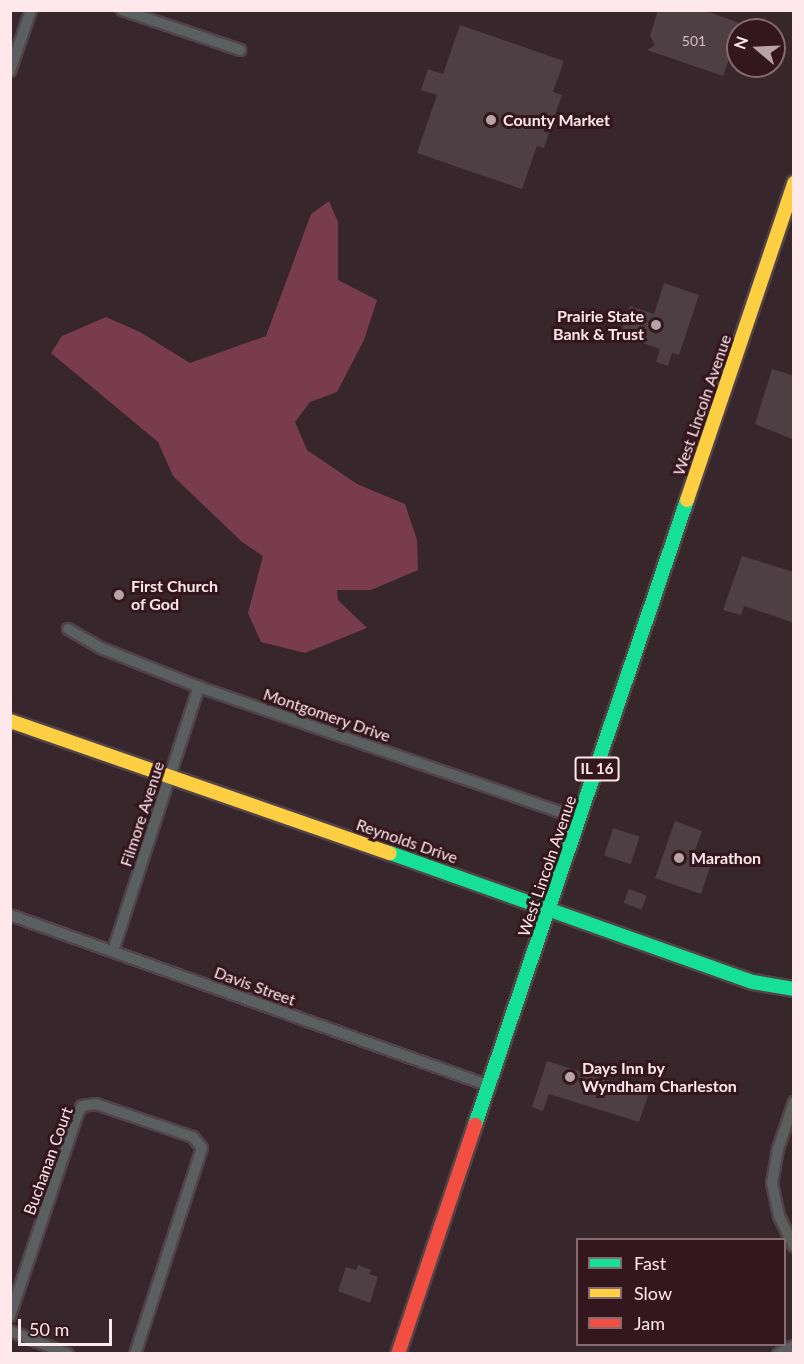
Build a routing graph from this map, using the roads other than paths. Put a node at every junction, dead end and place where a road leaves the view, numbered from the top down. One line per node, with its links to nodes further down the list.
1 (31, 10): 4 (street)
2 (122, 10): 3 (street)
3 (240, 50)
4 (10, 71)
5 (794, 183): 10 (main road, West Lincoln Avenue / IL 16)
6 (69, 629): 7 (street, Montgomery Drive)
7 (199, 687): 9 (street, Filmore Avenue); 10 (street, Montgomery Drive)
8 (10, 721): 9 (main road, Reynolds Drive)
9 (169, 776): 11 (main road, Reynolds Drive); 13 (street, Filmore Avenue)
10 (580, 819): 11 (main road, West Lincoln Avenue / IL 16)
11 (550, 908): 14 (main road, Reynolds Drive); 15 (main road, West Lincoln Avenue / IL 16)
12 (10, 915): 13 (street, Davis Street)
13 (113, 951): 15 (street, Davis Street)
14 (794, 989)
15 (490, 1086): 23 (main road, West Lincoln Avenue / IL 16)
16 (794, 1102): 17 (street)
17 (794, 1247)
18 (10, 1316): 22 (street, Buchanan Court)
19 (10, 1331): 21 (street)
20 (794, 1346): 24 (street)
21 (68, 1353)
22 (135, 1353)
23 (398, 1353)
24 (778, 1353)

